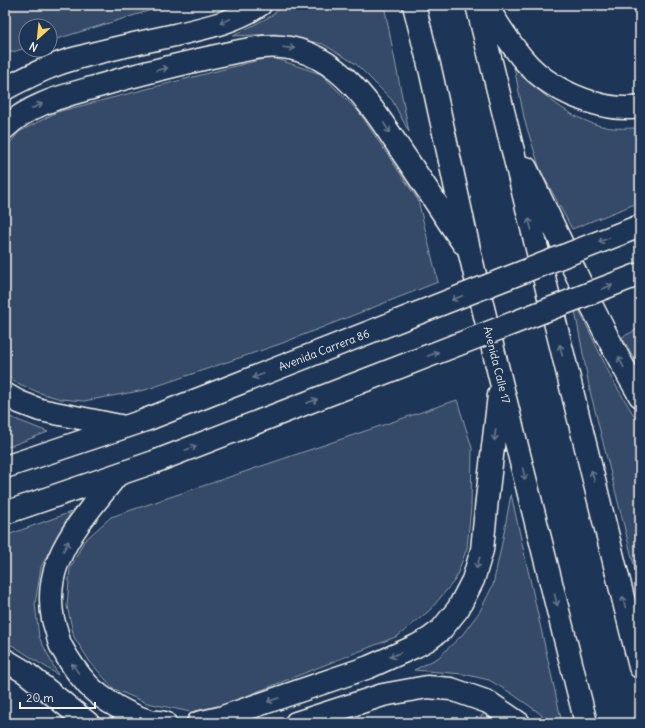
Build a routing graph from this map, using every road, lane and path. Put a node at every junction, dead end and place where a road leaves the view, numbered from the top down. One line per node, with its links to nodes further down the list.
1 (260, 5): 5 (main road, one-way to 5)
2 (414, 5): 10 (main road, Avenida Calle 17)
3 (477, 5): 8 (main road)
4 (486, 5): 6 (main road)
5 (5, 89)
6 (640, 108)
7 (5, 128): 10 (main road, one-way to 10)
8 (506, 128): 14 (main road, one-way to 8); 20 (main road, one-way to 8)
9 (640, 226): 15 (main road, Avenida Carrera 86, one-way to 15, bridge)
10 (470, 254): 12 (main road, Avenida Calle 17)
11 (640, 274): 17 (main road, one-way to 11, bridge)
12 (501, 382): 23 (main road, one-way to 23); 26 (main road, Avenida Calle 17, one-way to 26)
13 (5, 394): 15 (main road)
14 (640, 396)
15 (134, 424): 16 (main road, Avenida Carrera 86)
16 (5, 467)
17 (117, 475): 18 (main road); 22 (main road, one-way to 17)
18 (5, 513)
19 (5, 660): 21 (main road)
20 (640, 667)
21 (88, 723)
22 (165, 723)
23 (198, 723)
24 (296, 723): 25 (main road)
25 (520, 723)
26 (586, 723)

